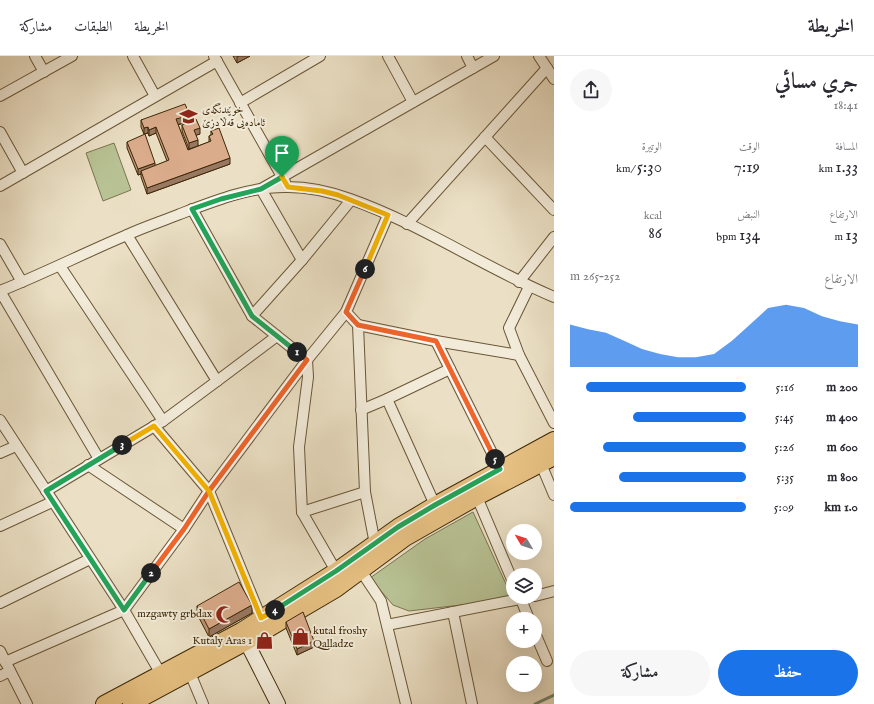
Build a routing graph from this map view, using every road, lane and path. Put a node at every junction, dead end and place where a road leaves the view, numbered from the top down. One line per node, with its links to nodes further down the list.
1 (35, 56): 12 (street)
2 (72, 56): 12 (street)
3 (133, 56): 15 (street)
4 (320, 56): 17 (street)
5 (388, 56): 16 (street)
6 (467, 56): 10 (street)
7 (494, 56): 10 (street)
8 (539, 56): 11 (street)
9 (215, 59): 15 (street); 17 (street)
10 (473, 68): 16 (street)
11 (547, 68): 13 (street); 19 (street)
12 (44, 72): 14 (street)
13 (554, 79)
14 (0, 96)
15 (155, 96): 20 (street)
16 (413, 102): 21 (street)
17 (240, 103): 21 (street)
18 (0, 132): 20 (street)
19 (485, 137): 27 (street); 29 (street)
20 (23, 173): 22 (street)
21 (282, 177): 23 (street); 24 (street)
22 (0, 186)
23 (288, 187): 24 (street); 25 (street)
24 (261, 189): 26 (street); 33 (street)
25 (352, 200): 28 (street); 33 (street)
26 (192, 209): 30 (street); 41 (street)
27 (554, 210)
28 (388, 215): 29 (street); 40 (street)
29 (407, 224): 36 (street)
30 (127, 235): 34 (street); 48 (street)
31 (554, 237): 36 (street)
32 (0, 244): 35 (street)
33 (302, 260): 41 (street)
34 (60, 266): 35 (street); 52 (street)
35 (22, 282): 38 (street)
36 (519, 282): 37 (street)
37 (529, 287): 39 (street); 45 (street)
38 (0, 291): 58 (street)
39 (554, 297)
40 (346, 312): 42 (street); 46 (street)
41 (252, 316): 43 (street)
42 (358, 325): 44 (street); 50 (street)
43 (277, 336): 46 (street); 48 (street)
44 (436, 341): 45 (street); 47 (street)
45 (519, 355): 53 (street)
46 (307, 360): 63 (street); 69 (street)
47 (450, 369): 49 (street); 61 (street)
48 (217, 381): 52 (street)
49 (387, 399): 50 (street); 68 (street)
50 (361, 410): 64 (street)
51 (0, 420): 56 (street)
52 (163, 421): 54 (street)
53 (554, 423)
54 (154, 426): 58 (street); 63 (street)
55 (554, 440): 61 (main road)
56 (16, 446): 57 (street); 62 (street)
57 (0, 453)
58 (100, 459): 60 (street)
59 (547, 460): 65 (street); 66 (main road)
60 (88, 465): 62 (street); 71 (street)
61 (500, 469): 68 (main road)
62 (46, 491): 67 (street)
63 (209, 491): 71 (street); 83 (street)
64 (366, 492): 69 (street); 72 (street)
65 (554, 495)
66 (477, 497): 74 (street); 76 (main road)
67 (52, 502): 70 (street); 73 (street)
68 (435, 505): 72 (main road)
69 (302, 512): 75 (street)
70 (0, 526)
71 (184, 529): 81 (street)
72 (375, 544): 75 (main road)
73 (90, 559): 80 (street); 81 (street)
74 (507, 568)
75 (336, 571): 83 (main road)
76 (361, 571): 84 (street); 85 (main road)
77 (554, 591): 78 (street)
78 (542, 594)
79 (506, 601): 82 (street)
80 (0, 603)
81 (124, 610): 89 (street); 91 (street)
82 (453, 612): 84 (street); 99 (street)
83 (261, 618): 85 (main road)
84 (387, 625): 98 (street)
85 (244, 637): 90 (main road); 91 (main road); 97 (street)
86 (541, 648): 88 (street)
87 (0, 651): 89 (street)
88 (547, 661)
89 (8, 666): 92 (street); 93 (street)
90 (190, 673): 95 (main road); 96 (street)
91 (161, 674): 94 (main road)
92 (0, 676)
93 (26, 704)
94 (104, 704)
95 (131, 704)
96 (203, 704)
97 (278, 704)
98 (406, 704)
99 (472, 704)

